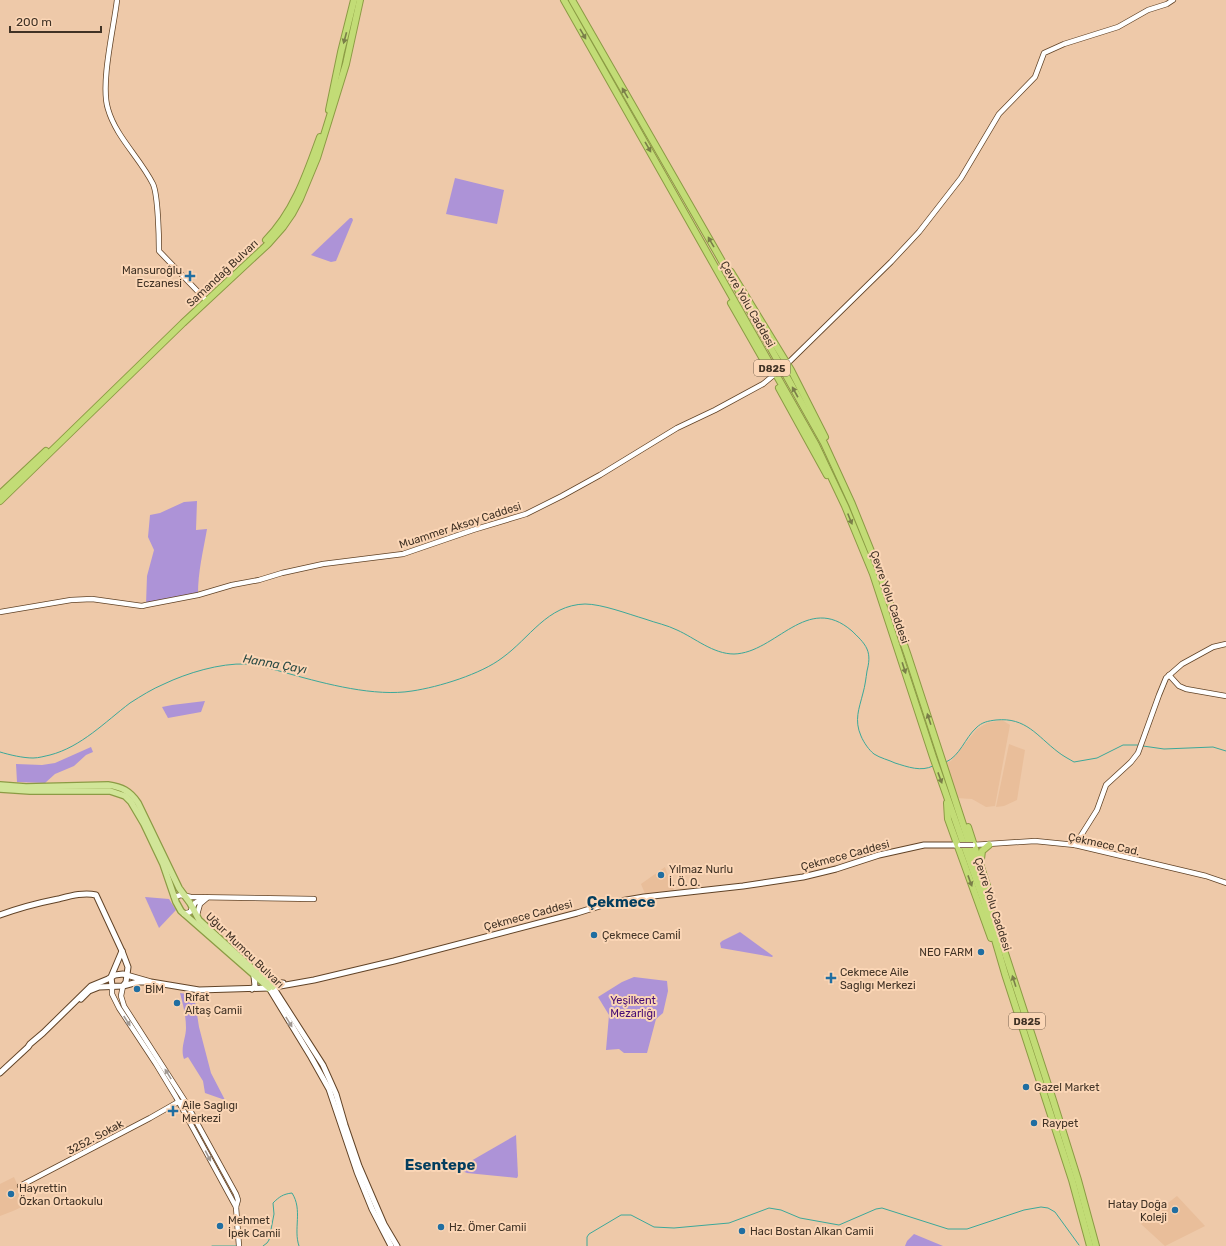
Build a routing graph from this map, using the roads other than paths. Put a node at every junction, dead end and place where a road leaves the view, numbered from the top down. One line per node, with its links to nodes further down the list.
1 (117, 0): 9 (street)
2 (354, 0): 9 (highway, Samandağ Bulvarı, one-way to 9)
3 (360, 0): 13 (highway, Samandağ Bulvarı)
4 (564, 0): 7 (highway, Çevre Yolu Caddesi / D825, one-way to 7)
5 (572, 0): 8 (highway, Çevre Yolu Caddesi / D825, one-way to 5)
6 (1173, 0): 10 (street, Muammer Aksoy Caddesi)
7 (704, 248): 11 (highway); 15 (highway, Çevre Yolu Caddesi / D825)
8 (719, 256): 10 (highway); 14 (highway, Çevre Yolu Caddesi / D825, one-way to 8)
9 (205, 299): 12 (highway, Samandağ Bulvarı)
10 (786, 365): 11 (street, Muammer Aksoy Caddesi, bridge); 14 (highway)
11 (774, 375): 15 (highway); 16 (street, Muammer Aksoy Caddesi)
12 (0, 494)
13 (0, 502)
14 (852, 504): 22 (highway, Çevre Yolu Caddesi / D825, one-way to 14)
15 (845, 506): 23 (highway, Çevre Yolu Caddesi / D825, one-way to 23)
16 (0, 612)
17 (1226, 644): 18 (street)
18 (1168, 675): 19 (street); 27 (street)
19 (1226, 696)
20 (0, 785): 30 (main road, Uğur Mumcu Bulvarı)
21 (0, 789): 31 (main road, Uğur Mumcu Bulvarı)
22 (955, 798): 25 (highway); 39 (highway, Çevre Yolu Caddesi / D825)
23 (948, 799): 24 (highway); 40 (highway, Çevre Yolu Caddesi / D825)
24 (958, 845): 25 (street, Çekmece Cad., bridge); 40 (highway, one-way to 40); 46 (main road, Çekmece Caddesi)
25 (974, 845): 26 (street, Çekmece Cad.); 28 (highway)
26 (989, 845): 27 (street, Çekmece Cad.); 28 (highway)
27 (1075, 845): 29 (street, Çekmece Cad.)
28 (981, 864): 39 (highway)
29 (1226, 883)
30 (184, 896): 31 (street); 32 (street); 34 (main road, Uğur Mumcu Bulvarı)
31 (174, 897): 35 (main road, Uğur Mumcu Bulvarı)
32 (209, 897): 33 (street); 34 (street); 37 (street)
33 (314, 899)
34 (192, 907): 35 (street); 37 (main road, Uğur Mumcu Bulvarı)
35 (184, 914): 42 (main road, Uğur Mumcu Bulvarı)
36 (0, 915): 38 (main road)
37 (197, 917): 44 (main road, Uğur Mumcu Bulvarı)
38 (122, 951): 41 (main road); 43 (main road)
39 (1008, 964): 67 (highway, Çevre Yolu Caddesi / D825, one-way to 39)
40 (1005, 974): 66 (highway, Çevre Yolu Caddesi / D825)
41 (127, 975): 43 (main road, Çekmece Caddesi); 45 (main road, Çekmece Caddesi); 48 (main road)
42 (254, 976): 49 (main road, Uğur Mumcu Bulvarı); 50 (main road)
43 (111, 977): 47 (main road); 51 (main road, Çekmece Caddesi)
44 (265, 979): 46 (main road); 49 (main road, Uğur Mumcu Bulvarı)
45 (151, 982): 48 (main road, Çekmece Caddesi); 50 (main road, Çekmece Caddesi)
46 (292, 984): 49 (main road, Çekmece Caddesi)
47 (112, 986): 48 (main road, Çekmece Caddesi); 51 (main road, Çekmece Caddesi); 57 (street, one-way to 57)
48 (124, 986): 56 (street, one-way to 48)
49 (271, 988): 50 (main road, Çekmece Caddesi); 52 (main road, Uğur Mumcu Bulvarı); 53 (main road, Uğur Mumcu Bulvarı, one-way to 53)
50 (252, 989)
51 (67, 1009): 54 (main road)
52 (308, 1041): 53 (main road); 55 (main road, Uğur Mumcu Bulvarı)
53 (302, 1042): 55 (main road, Uğur Mumcu Bulvarı)
54 (0, 1073)
55 (332, 1092): 64 (main road); 65 (main road)
56 (181, 1095): 57 (street); 58 (street)
57 (177, 1100): 58 (street); 60 (street); 61 (street, 3252. Sokak)
58 (185, 1101): 59 (street)
59 (206, 1138): 60 (street); 62 (street)
60 (200, 1142): 62 (street, one-way to 62)
61 (20, 1186)
62 (236, 1206): 63 (street)
63 (239, 1246)
64 (391, 1246)
65 (397, 1246)
66 (1090, 1246)
67 (1096, 1246)

